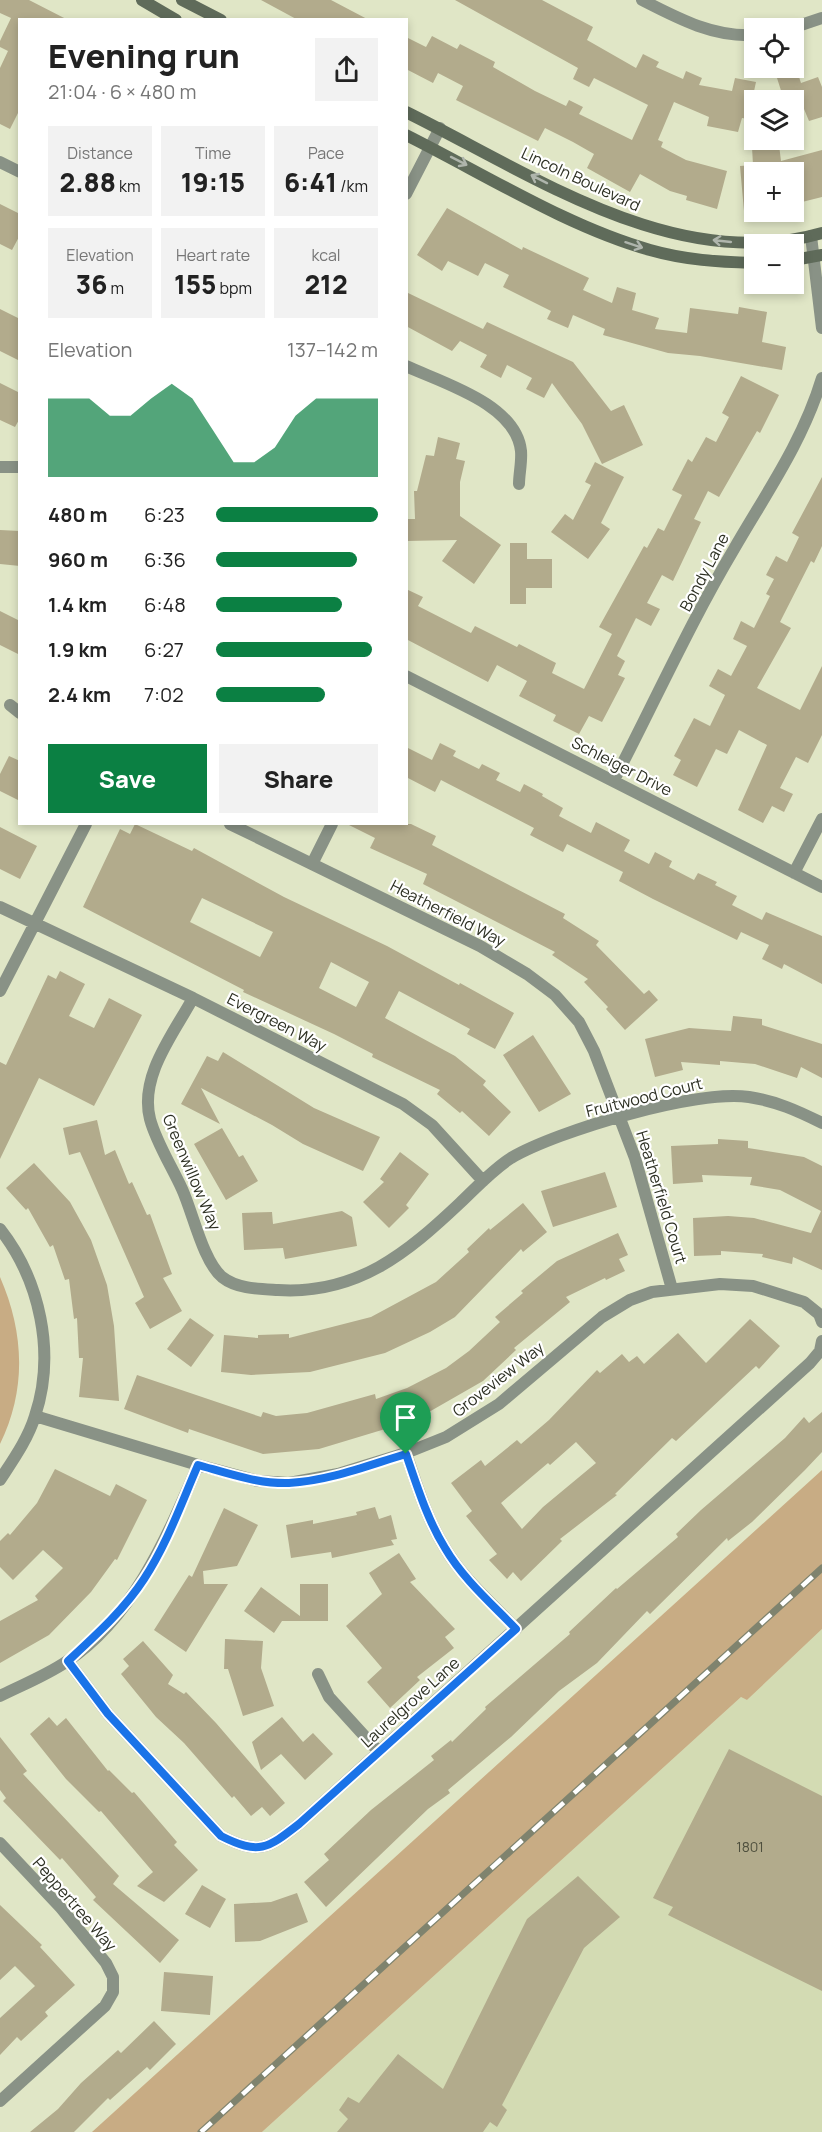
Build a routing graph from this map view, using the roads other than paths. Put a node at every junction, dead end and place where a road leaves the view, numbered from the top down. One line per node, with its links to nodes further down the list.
1 (142, 0): 4 (street)
2 (182, 0): 6 (street)
3 (642, 0): 9 (street)
4 (162, 6): 5 (street)
5 (174, 18)
6 (217, 18)
7 (822, 18): 8 (street)
8 (804, 24)
9 (744, 36)
10 (408, 112): 11 (street, Lincoln Boulevard)
11 (440, 128): 13 (street); 17 (street, Lincoln Boulevard, one-way to 11)
12 (408, 136): 13 (street)
13 (430, 147): 16 (street); 19 (street, one-way to 19)
14 (0, 162): 15 (street)
15 (18, 171)
16 (408, 190)
17 (816, 235): 18 (street)
18 (818, 256): 20 (street)
19 (744, 263)
20 (822, 328)
21 (408, 367): 23 (street)
22 (822, 378): 25 (street, Bondy Lane)
23 (519, 484)
24 (408, 677): 25 (street, Schleiger Drive)
25 (614, 780): 31 (street, Schleiger Drive)
26 (822, 819): 31 (street)
27 (85, 825): 34 (street)
28 (232, 825): 30 (street, Heatherfield Way)
29 (332, 825): 30 (street)
30 (312, 864): 37 (street, Heatherfield Way)
31 (794, 873): 32 (street, Schleiger Drive)
32 (822, 887)
33 (0, 907): 34 (street, Evergreen Way)
34 (34, 923): 35 (street); 36 (street, Evergreen Way)
35 (0, 991)
36 (194, 998): 40 (street, Evergreen Way); 42 (street, Greenwillow Way)
37 (606, 1082): 38 (street, Heatherfield Court)
38 (619, 1117): 39 (street, Fruitwood Court); 40 (street, Fruitwood Court); 43 (street, Heatherfield Court)
39 (822, 1123)
40 (483, 1181): 42 (street, Fruitwood Court)
41 (0, 1229): 46 (street)
42 (235, 1283)
43 (672, 1289): 44 (street, Groveview Way); 47 (street, Groveview Way)
44 (822, 1322)
45 (822, 1341): 50 (street, Laurelgrove Lane)
46 (35, 1416): 48 (street, Groveview Way); 49 (street)
47 (406, 1454): 48 (street, Groveview Way); 50 (street)
48 (198, 1465): 51 (street)
49 (0, 1480)
50 (516, 1629): 54 (street, Laurelgrove Lane)
51 (68, 1661): 53 (street); 54 (street, Laurelgrove Lane)
52 (318, 1674): 54 (street)
53 (0, 1696)
54 (379, 1752)
55 (0, 1843): 56 (street, Peppertree Way)
56 (0, 2101)

